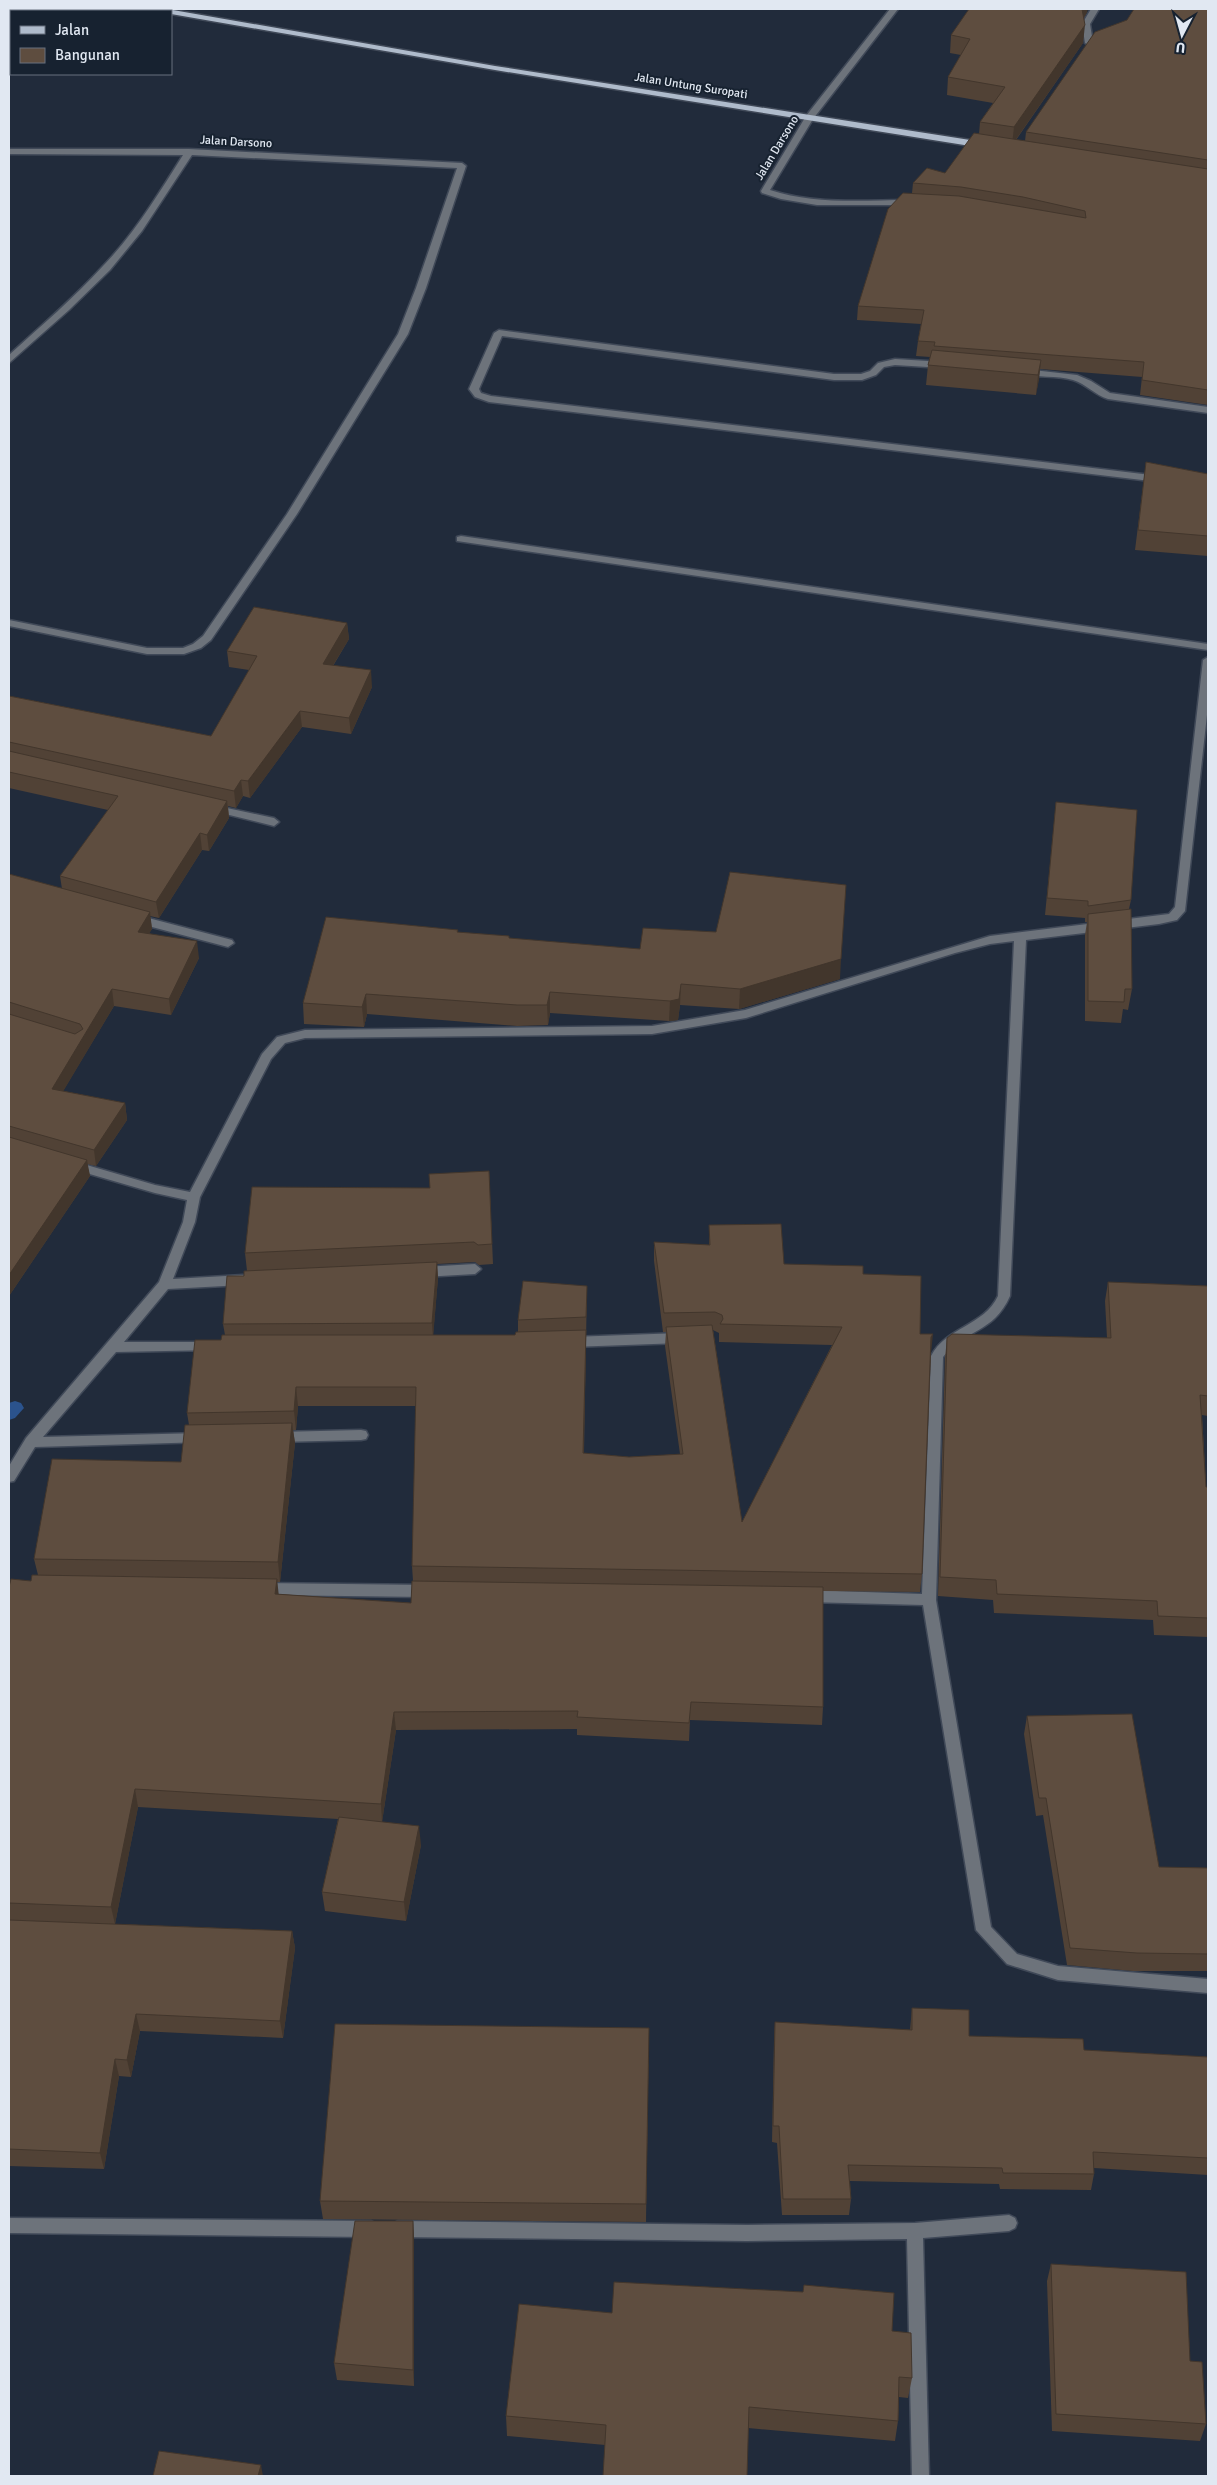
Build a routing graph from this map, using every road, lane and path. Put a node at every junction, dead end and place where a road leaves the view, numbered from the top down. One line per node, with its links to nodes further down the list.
1 (894, 9): 5 (street, Jalan Darsono)
2 (1095, 9): 4 (street)
3 (172, 12): 5 (main road, Jalan Untung Suropati)
4 (1083, 51)
5 (809, 118): 6 (main road, Jalan Untung Suropati); 9 (street, Jalan Darsono)
6 (996, 147)
7 (9, 151): 8 (street, Jalan Darsono)
8 (189, 152): 10 (street); 16 (street, Jalan Darsono)
9 (925, 203)
10 (9, 360)
11 (952, 366): 14 (street)
12 (1010, 371): 13 (street)
13 (1208, 410)
14 (1173, 481)
15 (461, 539): 18 (street)
16 (12, 623): 17 (street)
17 (9, 634)
18 (1208, 647)
19 (1208, 660): 20 (street)
20 (1204, 728): 24 (street)
21 (198, 805): 22 (street)
22 (274, 822)
23 (123, 915): 25 (street)
24 (1020, 936): 27 (street); 44 (street)
25 (228, 943)
26 (64, 1163): 27 (street)
27 (194, 1197): 31 (street)
28 (475, 1270): 29 (street)
29 (407, 1273)
30 (252, 1280): 31 (street)
31 (165, 1284): 34 (street)
32 (694, 1338): 33 (street)
33 (554, 1342)
34 (113, 1347): 35 (street); 39 (street)
35 (220, 1347)
36 (361, 1435): 37 (street)
37 (264, 1437)
38 (215, 1438): 39 (street)
39 (30, 1442): 40 (street)
40 (9, 1476)
41 (246, 1589): 42 (street)
42 (445, 1592)
43 (791, 1596): 44 (street)
44 (929, 1600): 45 (street)
45 (1208, 1986)
46 (1009, 2223): 48 (street)
47 (9, 2225): 48 (street)
48 (915, 2231): 49 (street)
49 (921, 2476)

